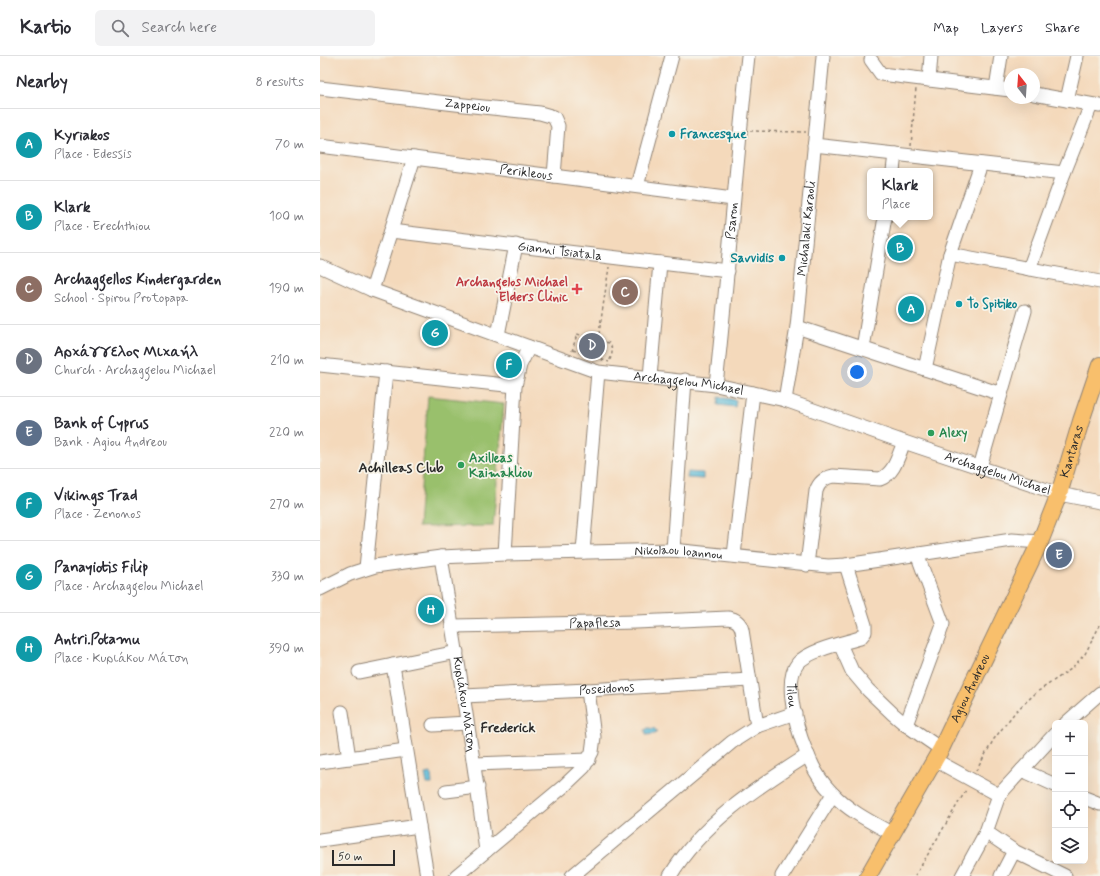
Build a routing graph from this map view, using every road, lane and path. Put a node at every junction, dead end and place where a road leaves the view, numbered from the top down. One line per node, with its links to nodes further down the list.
1 (672, 56): 26 (street)
2 (748, 56): 15 (street, Psaron)
3 (823, 56): 16 (street, Michalaki Karaoli)
4 (931, 56): 8 (street)
5 (1001, 56): 10 (street)
6 (1077, 56): 13 (street)
7 (871, 60): 8 (street)
8 (923, 79): 10 (street); 20 (path)
9 (320, 88): 25 (street, Zappeiou)
10 (996, 88): 11 (street)
11 (1004, 89)
12 (1040, 95): 13 (street)
13 (1067, 100): 14 (street)
14 (1096, 106): 24 (street)
15 (740, 131): 16 (path); 27 (street, Psaron)
16 (816, 132): 17 (street, Michalaki Karaoli)
17 (814, 145): 19 (street); 40 (street, Michalaki Karaoli)
18 (320, 146): 21 (street, Perikleous)
19 (895, 154): 20 (street); 23 (street)
20 (911, 156): 22 (street)
21 (414, 158): 25 (street, Perikleous); 29 (street)
22 (981, 164): 24 (street); 31 (street)
23 (893, 168)
24 (1064, 173): 35 (street)
25 (554, 176): 26 (street, Perikleous)
26 (637, 186): 27 (street, Perikleous)
27 (733, 199): 36 (street, Psaron)
28 (884, 220): 44 (street)
29 (391, 231): 30 (street, Gianni Tsiatala); 38 (street)
30 (516, 245): 32 (street, Gianni Tsiatala); 41 (street)
31 (950, 254): 35 (street); 49 (street)
32 (610, 257): 33 (street, Gianni Tsiatala); 42 (path)
33 (660, 263): 36 (street, Gianni Tsiatala); 52 (street)
34 (320, 266): 38 (street, Archaggelou Michael)
35 (1029, 269): 37 (street)
36 (728, 271): 54 (street, Psaron)
37 (1100, 282)
38 (372, 290): 41 (street, Archaggelou Michael)
39 (1025, 311): 57 (street)
40 (797, 327): 44 (street); 58 (street, Michalaki Karaoli)
41 (498, 335): 43 (street, Archaggelou Michael)
42 (598, 340): 45 (path); 45 (path)
43 (529, 347): 51 (street, Archaggelou Michael); 55 (street)
44 (863, 348): 49 (street)
45 (609, 362): 46 (path)
46 (613, 363)
47 (320, 365): 50 (street)
48 (1100, 365): 61 (main road, Kantaras)
49 (925, 369): 57 (street)
50 (386, 372): 55 (street); 72 (street)
51 (598, 372): 52 (street, Archaggelou Michael); 65 (street)
52 (650, 376): 53 (street, Archaggelou Michael)
53 (685, 380): 54 (street, Archaggelou Michael); 64 (street)
54 (716, 384): 56 (street, Archaggelou Michael)
55 (515, 386): 66 (street)
56 (753, 393): 58 (street, Archaggelou Michael); 68 (street)
57 (1001, 394): 60 (street)
58 (785, 400): 59 (street, Archaggelou Michael)
59 (904, 442): 60 (street, Archaggelou Michael); 70 (street)
60 (980, 467): 61 (street, Archaggelou Michael)
61 (1059, 494): 62 (street, Archaggelou Michael); 63 (main road, Agiou Andreou)
62 (1100, 502)
63 (1040, 542): 67 (street, Nikolaou Ioannou); 93 (main road, Agiou Andreou)
64 (673, 550): 65 (street, Nikolaou Ioannou); 68 (street, Nikolaou Ioannou)
65 (583, 552): 66 (street, Nikolaou Ioannou)
66 (505, 554): 69 (street, Nikolaou Ioannou)
67 (917, 554): 71 (street, Nikolaou Ioannou); 89 (street)
68 (734, 555): 70 (street, Nikolaou Ioannou)
69 (442, 557): 72 (street, Nikolaou Ioannou); 75 (street, Κυριάκου Μάτση)
70 (807, 564): 71 (street, Nikolaou Ioannou)
71 (846, 565): 76 (street, Tilou)
72 (366, 568): 73 (street, Nikolaou Ioannou)
73 (320, 589)
74 (1100, 624): 100 (path)
75 (453, 626): 77 (street, Κυριάκου Μάτση); 80 (street, Papaflesa)
76 (840, 644): 85 (street, Tilou); 89 (street)
77 (457, 652): 78 (street); 83 (street, Κυριάκου Μάτση)
78 (393, 665): 79 (street); 92 (street)
79 (359, 672)
80 (749, 680): 81 (street, Poseidonos); 90 (street)
81 (588, 690): 83 (street, Poseidonos); 96 (street)
82 (1100, 693): 86 (street)
83 (464, 696): 87 (street, Κυριάκου Μάτση)
84 (342, 712): 95 (street)
85 (795, 713): 90 (street); 94 (street, Tilou)
86 (1069, 720)
87 (467, 723): 88 (street); 98 (street, Κυριάκου Μάτση)
88 (433, 725)
89 (906, 725): 93 (street)
90 (757, 726): 116 (street)
91 (1052, 737): 99 (street)
92 (406, 750): 95 (street); 108 (street)
93 (938, 754): 100 (street); 110 (main road, Agiou Andreou)
94 (808, 755): 104 (street, Tilou); 117 (street)
95 (349, 758): 97 (street)
96 (589, 760): 98 (street); 112 (street)
97 (320, 762)
98 (475, 764): 102 (street, Κυριάκου Μάτση)
99 (1022, 770): 101 (street); 105 (street)
100 (971, 780): 105 (street); 120 (path)
101 (1052, 784)
102 (478, 787): 103 (street); 112 (street, Κυριάκου Μάτση)
103 (446, 791)
104 (833, 794): 110 (street, Tilou); 118 (street)
105 (999, 795): 109 (street)
106 (1088, 799): 107 (street)
107 (1100, 804)
108 (419, 826): 111 (street); 115 (street)
109 (986, 832): 113 (street); 121 (street)
110 (891, 833): 119 (main road, Agiou Andreou)
111 (320, 840)
112 (486, 851): 114 (street)
113 (1014, 851): 122 (street); 123 (street)
114 (458, 875)
115 (427, 876)
116 (572, 876)
117 (670, 876)
118 (782, 876)
119 (868, 876)
120 (915, 876)
121 (962, 876)
122 (1001, 876)
123 (1065, 876)

